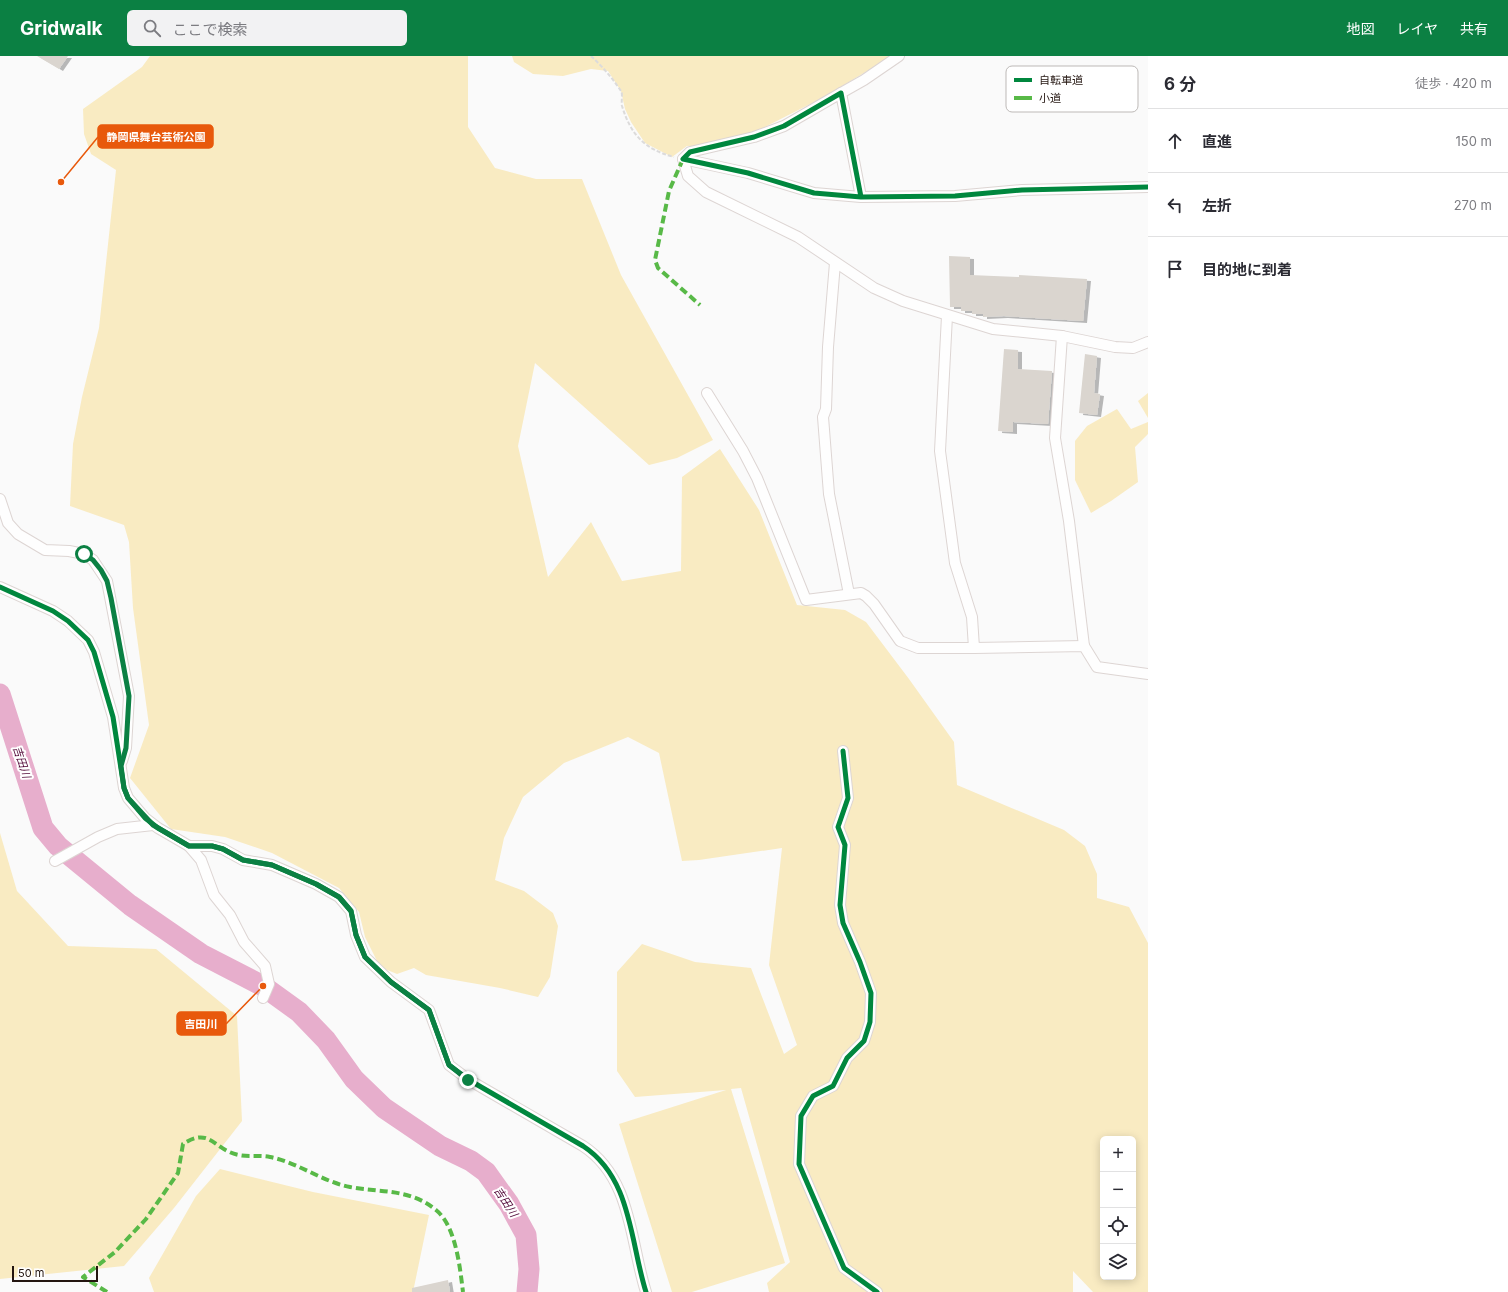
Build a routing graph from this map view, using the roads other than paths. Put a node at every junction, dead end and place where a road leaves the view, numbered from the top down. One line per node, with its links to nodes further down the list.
1 (899, 56): 2 (street)
2 (841, 93): 3 (street); 5 (street)
3 (683, 159): 5 (street); 6 (street)
4 (1148, 187): 5 (street)
5 (861, 197)
6 (835, 263): 7 (street); 13 (street)
7 (947, 316): 8 (street); 15 (street)
8 (1062, 336): 9 (street); 14 (street)
9 (1148, 342)
10 (707, 393): 13 (street)
11 (0, 499): 18 (street)
12 (0, 587): 18 (street)
13 (849, 594): 15 (street)
14 (1084, 646): 15 (street); 16 (street)
15 (974, 648)
16 (1148, 674)
17 (843, 751): 24 (street)
18 (121, 766): 19 (street)
19 (153, 825): 20 (street); 21 (street)
20 (189, 846): 22 (street); 23 (street)
21 (55, 860)
22 (263, 998)
23 (646, 1292)
24 (877, 1292)

